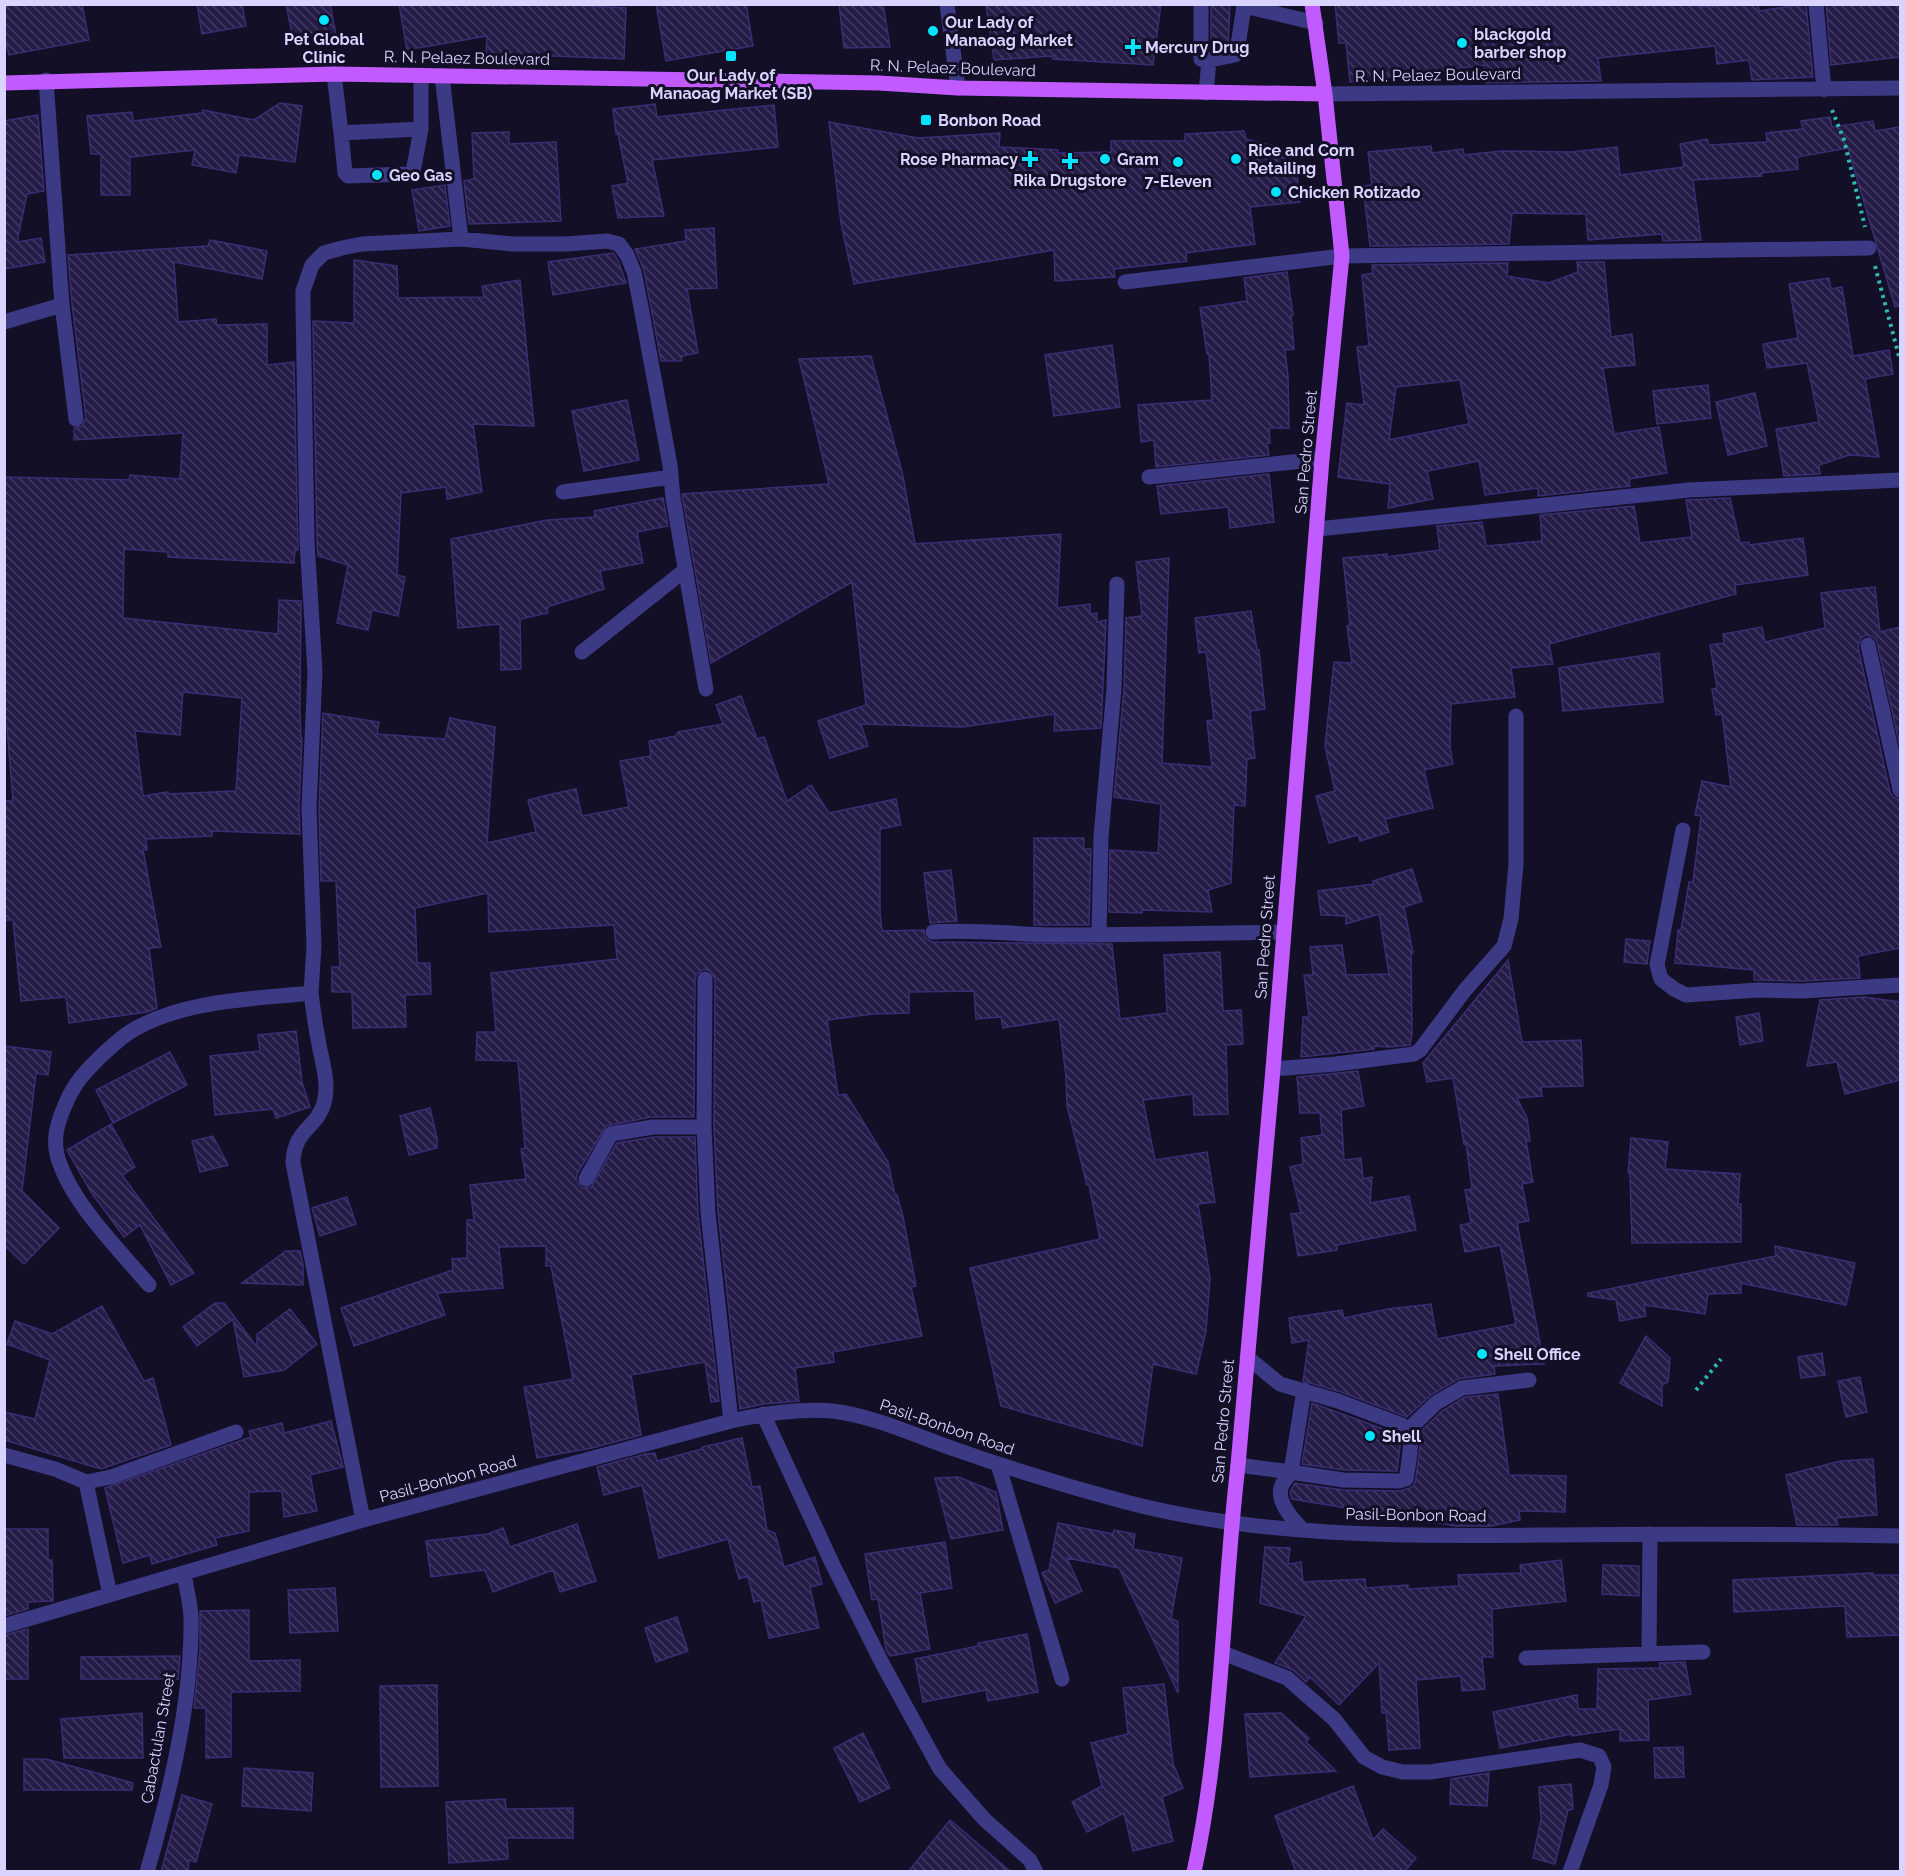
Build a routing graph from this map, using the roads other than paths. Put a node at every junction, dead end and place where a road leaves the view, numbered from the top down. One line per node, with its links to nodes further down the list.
1 (947, 4): 13 (street)
2 (1201, 4): 7 (street)
3 (1312, 4): 6 (main road, San Pedro Street)
4 (1816, 4): 15 (street)
5 (1244, 5): 6 (street); 7 (street)
6 (1316, 23): 17 (main road, San Pedro Street)
7 (1209, 60): 16 (street)
8 (334, 74): 9 (main road, R. N. Pelaez Boulevard); 11 (main road, R. N. Pelaez Boulevard); 19 (street)
9 (421, 75): 10 (main road, R. N. Pelaez Boulevard); 18 (street)
10 (442, 76): 13 (main road, R. N. Pelaez Boulevard); 20 (street)
11 (46, 80): 12 (main road, R. N. Pelaez Boulevard); 24 (street)
12 (4, 83)
13 (958, 88): 16 (main road, R. N. Pelaez Boulevard)
14 (1900, 88): 15 (street, R. N. Pelaez Boulevard)
15 (1824, 90): 17 (street, R. N. Pelaez Boulevard)
16 (1206, 93): 17 (main road, R. N. Pelaez Boulevard)
17 (1325, 94): 22 (main road, San Pedro Street)
18 (421, 129): 19 (street); 19 (street)
19 (341, 133)
20 (461, 240): 28 (street); 46 (street)
21 (1869, 248): 22 (street)
22 (1342, 256): 23 (street); 27 (main road, San Pedro Street)
23 (1125, 282)
24 (62, 305): 25 (street); 26 (street)
25 (4, 322)
26 (76, 419)
27 (1322, 459): 29 (street); 32 (main road, San Pedro Street)
28 (671, 477): 31 (street); 33 (street)
29 (1149, 477)
30 (1900, 480): 32 (street)
31 (563, 492)
32 (1317, 529): 42 (main road, San Pedro Street)
33 (685, 570): 36 (street); 37 (street)
34 (1117, 584): 43 (street)
35 (1868, 645): 39 (street)
36 (582, 652)
37 (706, 688)
38 (1516, 716): 47 (street)
39 (1900, 790)
40 (1683, 830): 45 (street)
41 (933, 932): 43 (street)
42 (1282, 932): 43 (street); 47 (main road, San Pedro Street)
43 (1099, 934)
44 (705, 979): 48 (street)
45 (1900, 985)
46 (310, 993): 50 (street); 63 (street)
47 (1273, 1069): 51 (main road, San Pedro Street)
48 (704, 1127): 49 (street); 55 (street)
49 (586, 1179)
50 (149, 1285)
51 (1247, 1357): 53 (street); 60 (main road, San Pedro Street)
52 (1529, 1380): 56 (street)
53 (1304, 1390): 56 (street); 61 (street)
54 (763, 1414): 55 (street, Pasil-Bonbon Road); 59 (street, Pasil-Bonbon Road); 77 (street)
55 (731, 1422): 63 (street, Pasil-Bonbon Road)
56 (1408, 1430): 61 (street)
57 (236, 1432): 62 (street)
58 (4, 1455): 62 (street)
59 (998, 1464): 64 (street, Pasil-Bonbon Road); 75 (street)
60 (1238, 1465): 61 (street); 64 (main road, San Pedro Street)
61 (1292, 1472): 65 (street)
62 (86, 1482): 69 (street)
63 (363, 1520): 68 (street, Pasil-Bonbon Road)
64 (1231, 1523): 65 (street, Pasil-Bonbon Road); 72 (main road, San Pedro Street)
65 (1302, 1529): 66 (street, Pasil-Bonbon Road)
66 (1650, 1534): 67 (street, Pasil-Bonbon Road); 73 (street)
67 (1900, 1536)
68 (184, 1573): 69 (street, Pasil-Bonbon Road); 76 (street, Cabactulan Street)
69 (110, 1595): 70 (street, Pasil-Bonbon Road)
70 (4, 1626)
71 (1703, 1652): 73 (street)
72 (1223, 1653): 78 (main road, San Pedro Street); 79 (street)
73 (1649, 1654): 74 (street)
74 (1526, 1658)
75 (1062, 1679)
76 (147, 1872)
77 (1036, 1872)
78 (1194, 1872)
79 (1570, 1872)

